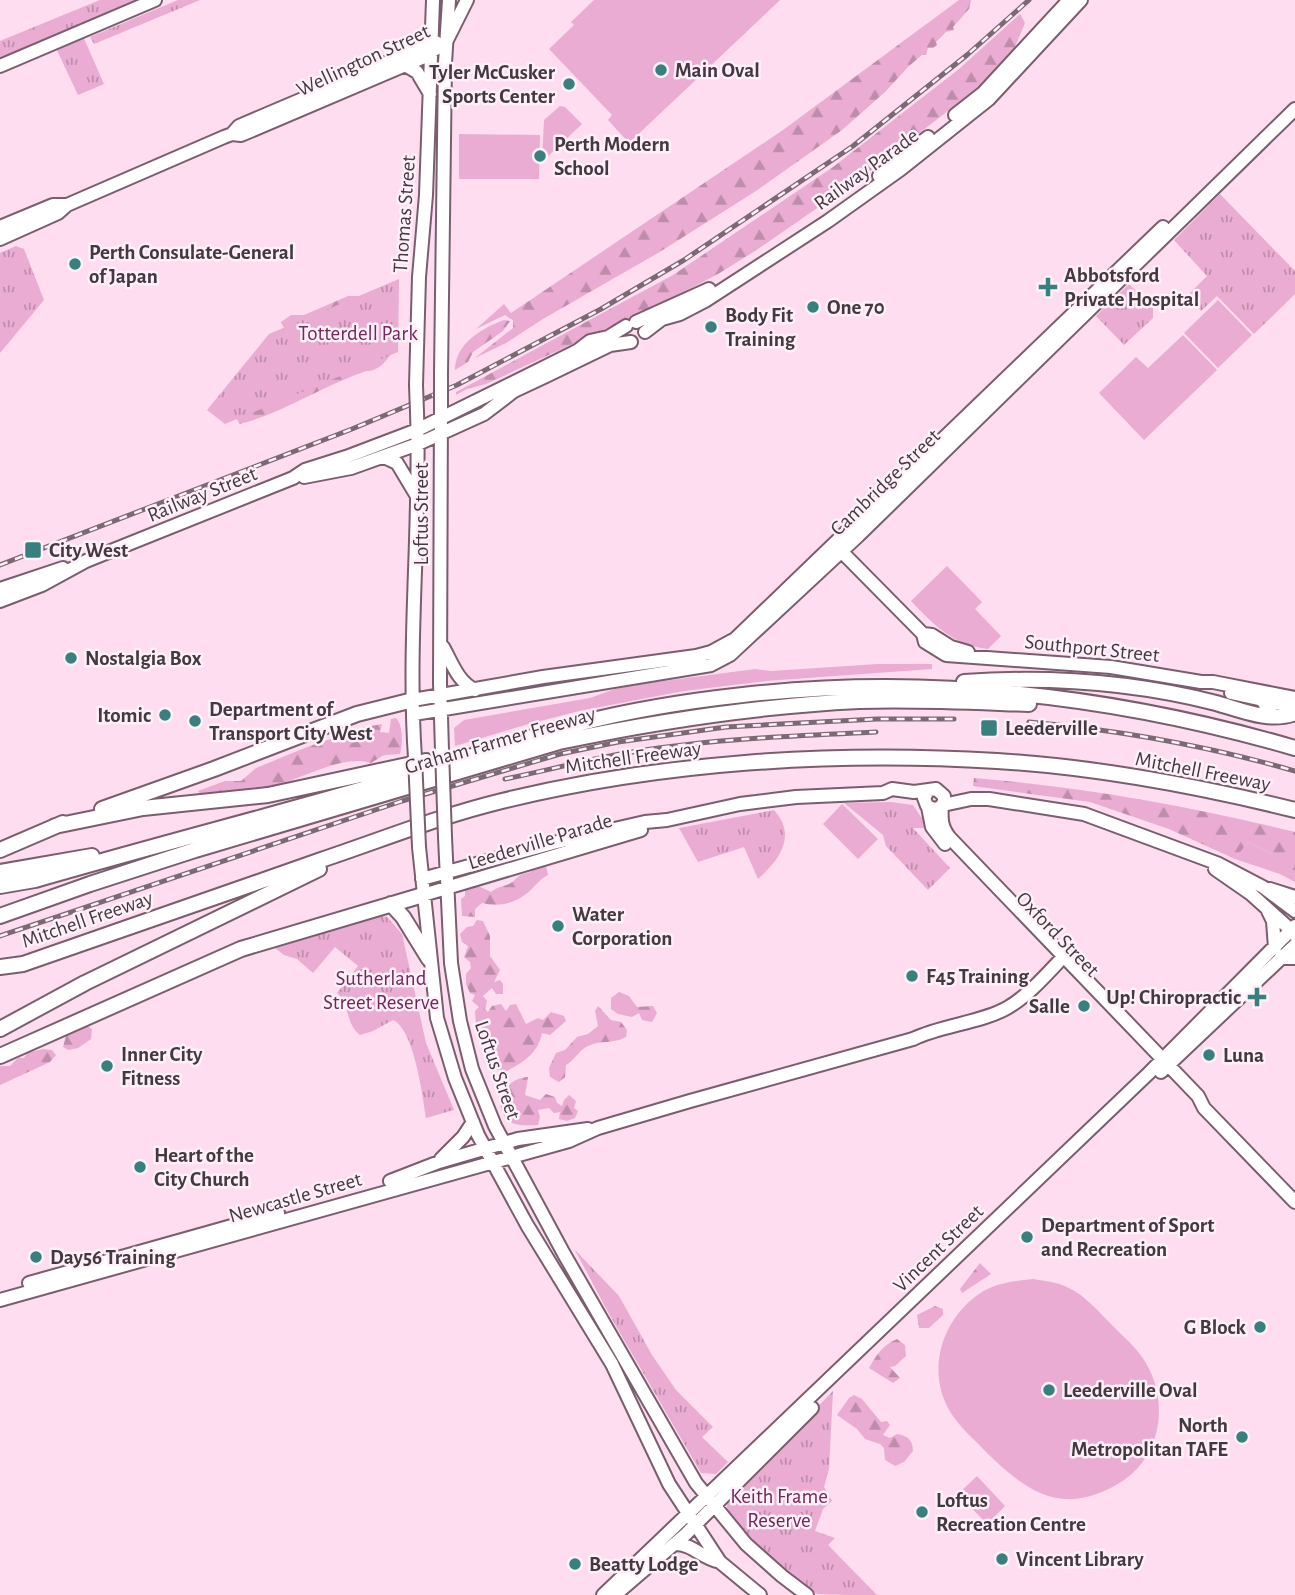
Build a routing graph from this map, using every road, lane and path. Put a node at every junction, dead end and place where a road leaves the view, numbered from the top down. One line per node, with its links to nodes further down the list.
1 (155, 0): 10 (main road)
2 (433, 0): 8 (main road, Thomas Street)
3 (449, 0): 7 (main road, Thomas Street)
4 (467, 0): 7 (main road)
5 (1069, 0): 18 (main road, Railway Parade)
6 (1082, 0): 18 (main road, Railway Parade)
7 (446, 42): 8 (main road, Wellington Street); 19 (main road, Thomas Street, bridge)
8 (431, 48): 9 (main road, Wellington Street); 11 (main road, Thomas Street); 14 (main road, Wellington Street)
9 (405, 65): 11 (main road); 14 (main road, Wellington Street)
10 (0, 66)
11 (430, 95): 20 (main road, Thomas Street, bridge)
12 (1295, 99): 33 (main road, Cambridge Street)
13 (1295, 109): 26 (main road, Cambridge Street)
14 (232, 134): 15 (main road, Wellington Street)
15 (66, 205): 16 (main road, Wellington Street); 17 (main road, Wellington Street)
16 (0, 228)
17 (0, 239)
18 (636, 327): 19 (main road, Railway Parade); 21 (main road)
19 (441, 418): 20 (main road, Railway Parade); 21 (main road, Loftus Street)
20 (417, 430): 22 (main road, Loftus Street); 24 (main road, Railway Street)
21 (441, 433): 22 (main road); 30 (main road, Loftus Street)
22 (418, 444): 23 (main road, Railway Street); 25 (main road, Loftus Street)
23 (384, 457): 24 (main road, Railway Street); 25 (main road)
24 (293, 478): 27 (main road, Railway Street)
25 (418, 498): 37 (main road, Loftus Street)
26 (841, 551): 31 (main road, Southport Street); 40 (main road, Cambridge Street)
27 (86, 561): 28 (main road, Railway Street); 29 (main road, Railway Street)
28 (0, 589)
29 (0, 601)
30 (441, 644): 33 (main road); 34 (main road, Loftus Street)
31 (1201, 682): 35 (main road, Southport Street); 39 (main road, Southport Street)
32 (903, 686): 36 (highway, Mitchell Freeway); 39 (highway); 42 (highway, Mitchell Freeway)
33 (475, 690): 34 (main road, Cambridge Street)
34 (440, 695): 37 (main road, Cambridge Street); 40 (main road, Loftus Street)
35 (1295, 698)
36 (1112, 706): 43 (highway, Mitchell Freeway); 64 (highway, Graham Farmer Freeway)
37 (413, 707): 40 (main road, Cambridge Street); 48 (highway); 55 (main road, Loftus Street, bridge)
38 (1295, 707): 39 (main road, Southport Street)
39 (1263, 708): 41 (highway)
40 (440, 711): 54 (main road, Loftus Street, bridge)
41 (1295, 713)
42 (507, 744): 48 (highway); 50 (highway, Mitchell Freeway)
43 (1295, 748)
44 (927, 801): 45 (main road); 45 (main road); 47 (main road, Leederville Parade); 69 (main road, Oxford Street)
45 (943, 801): 51 (main road); 69 (main road, Oxford Street)
46 (1295, 810): 49 (highway, Mitchell Freeway)
47 (667, 820): 54 (main road, Leederville Parade); 58 (main road, Leederville Parade)
48 (55, 826): 52 (highway)
49 (373, 842): 70 (highway, Mitchell Freeway); 73 (highway)
50 (142, 849): 53 (highway); 56 (highway, Mitchell Freeway)
51 (1182, 849): 57 (main road); 62 (main road)
52 (0, 850)
53 (0, 872)
54 (447, 872): 55 (main road, Leederville Parade); 58 (main road, Loftus Street)
55 (422, 879): 59 (main road, Loftus Street)
56 (0, 886)
57 (1263, 887): 60 (main road); 63 (main road)
58 (447, 888): 59 (main road, Leederville Parade); 78 (main road, Loftus Street)
59 (424, 895): 61 (highway); 68 (main road, Loftus Street)
60 (1295, 897)
61 (390, 904): 68 (highway); 74 (highway)
62 (1264, 905): 65 (main road); 67 (main road)
63 (1295, 911)
64 (0, 916)
65 (1294, 930): 67 (main road, Vincent Street)
66 (1295, 945): 67 (main road, Vincent Street)
67 (1284, 954): 75 (main road, Vincent Street)
68 (429, 960): 76 (main road, Loftus Street)
69 (1063, 962): 75 (main road, Oxford Street); 77 (main road, Newcastle Street)
70 (23, 964): 71 (highway, Mitchell Freeway); 72 (highway)
71 (0, 967)
72 (0, 976)
73 (0, 1029)
74 (0, 1056)
75 (1159, 1067): 83 (main road, Oxford Street); 86 (main road, Vincent Street); 86 (main road, Vincent Street)
76 (472, 1122): 79 (main road, Loftus Street); 81 (main road)
77 (598, 1128): 78 (main road, Newcastle Street); 80 (main road, Newcastle Street)
78 (504, 1143): 79 (main road, Newcastle Street); 80 (main road, Loftus Street)
79 (485, 1148): 81 (main road, Newcastle Street); 82 (main road, Loftus Street)
80 (512, 1157): 82 (main road, Newcastle Street); 86 (main road, Loftus Street)
81 (439, 1162): 84 (main road, Newcastle Street)
82 (492, 1163): 85 (main road, Newcastle Street); 87 (main road, Loftus Street)
83 (1295, 1202)
84 (0, 1293)
85 (0, 1300)
86 (709, 1501): 87 (main road, Vincent Street); 93 (main road, Loftus Street)
87 (691, 1520): 88 (main road, Vincent Street); 89 (main road, Loftus Street); 90 (main road, Vincent Street)
88 (675, 1544): 89 (main road); 91 (main road, Vincent Street)
89 (720, 1562): 92 (main road, Loftus Street)
90 (603, 1595)
91 (615, 1595)
92 (760, 1595)
93 (807, 1595)

